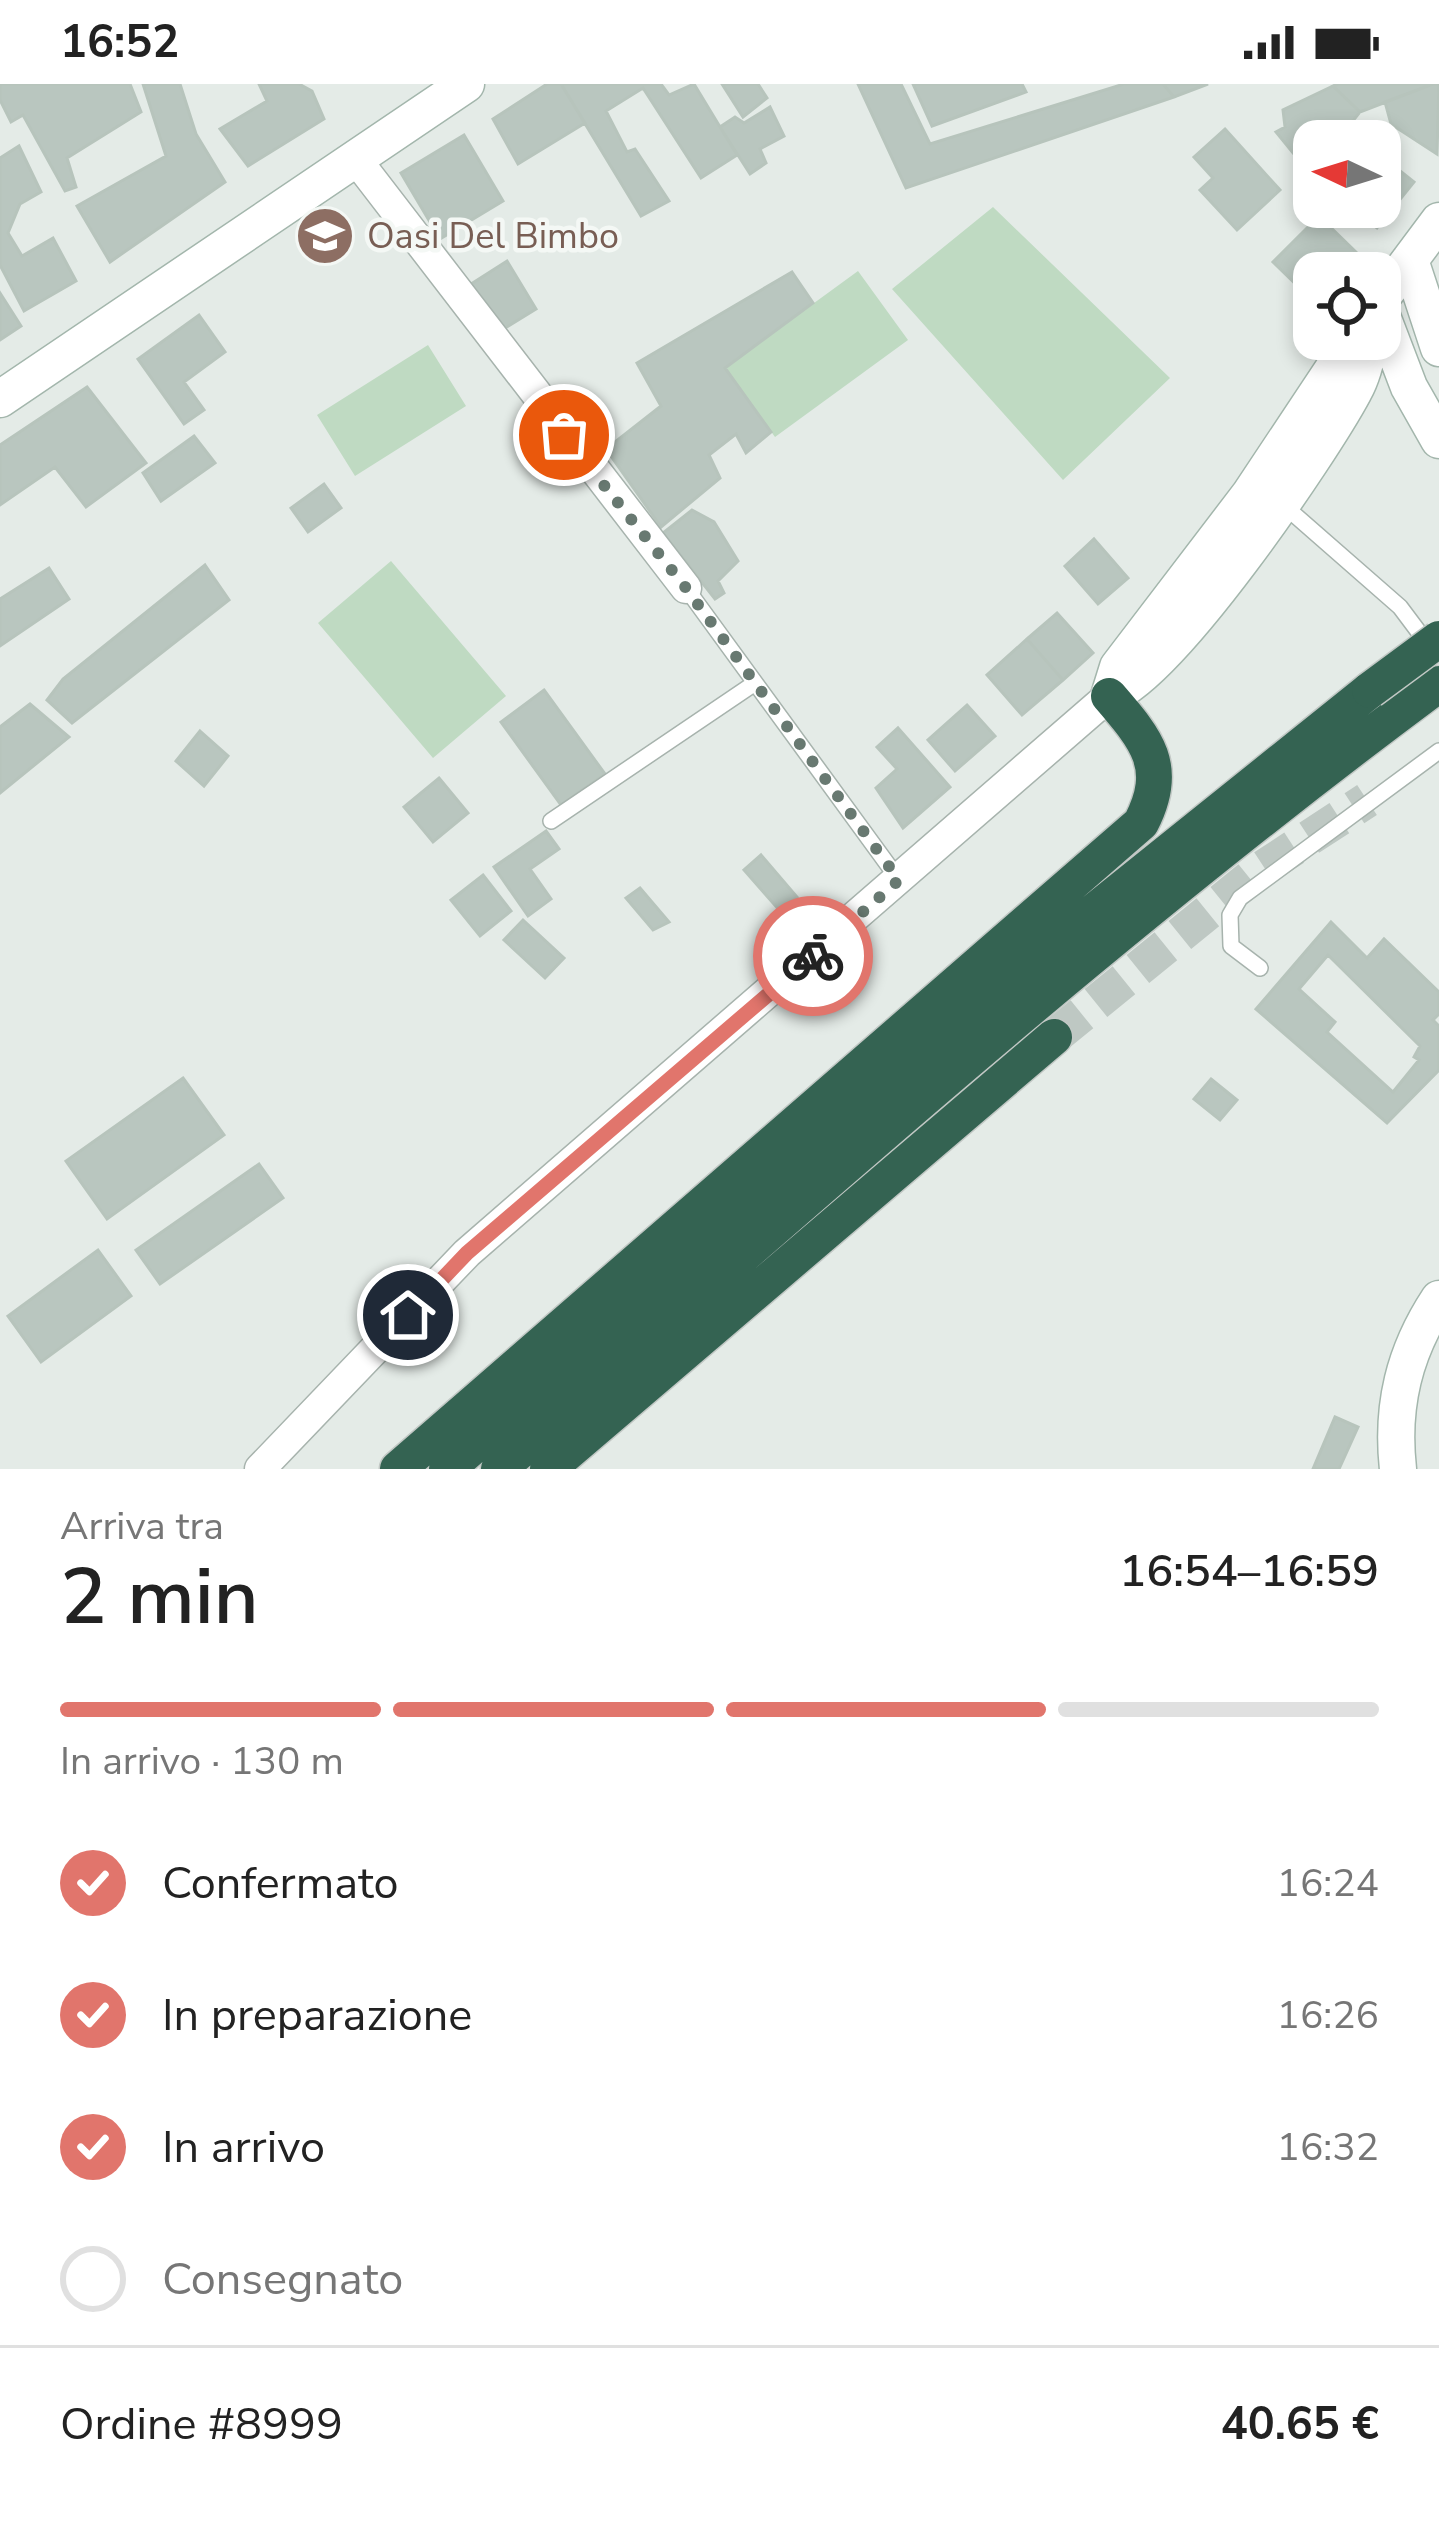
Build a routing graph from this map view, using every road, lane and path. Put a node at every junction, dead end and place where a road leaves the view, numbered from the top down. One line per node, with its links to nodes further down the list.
1 (466, 84): 2 (street)
2 (356, 158): 14 (street); 17 (street)
3 (1439, 221): 4 (street)
4 (1410, 260): 5 (street); 7 (street)
5 (1401, 274)
6 (1401, 326): 11 (street)
7 (1439, 348)
8 (1339, 360): 22 (street)
9 (1364, 360): 13 (street)
10 (1399, 360): 12 (street)
11 (1439, 361)
12 (1409, 387): 13 (street); 15 (street)
13 (1354, 392): 16 (street)
14 (0, 399)
15 (1439, 440)
16 (1280, 502): 19 (lane); 22 (street)
17 (686, 588): 21 (lane)
18 (1439, 639): 23 (highway, bridge)
19 (1439, 659)
20 (1439, 684): 23 (highway)
21 (752, 685): 25 (lane); 26 (lane)
22 (1109, 696): 26 (street); 31 (highway)
23 (1380, 705): 32 (highway); 33 (highway)
24 (1439, 751): 27 (lane)
25 (551, 820)
26 (899, 880): 30 (street)
27 (1260, 968)
28 (1054, 1037): 34 (highway)
29 (1439, 1299): 35 (street)
30 (260, 1469)
31 (398, 1469)
32 (447, 1469)
33 (499, 1469)
34 (548, 1469)
35 (1398, 1469)

